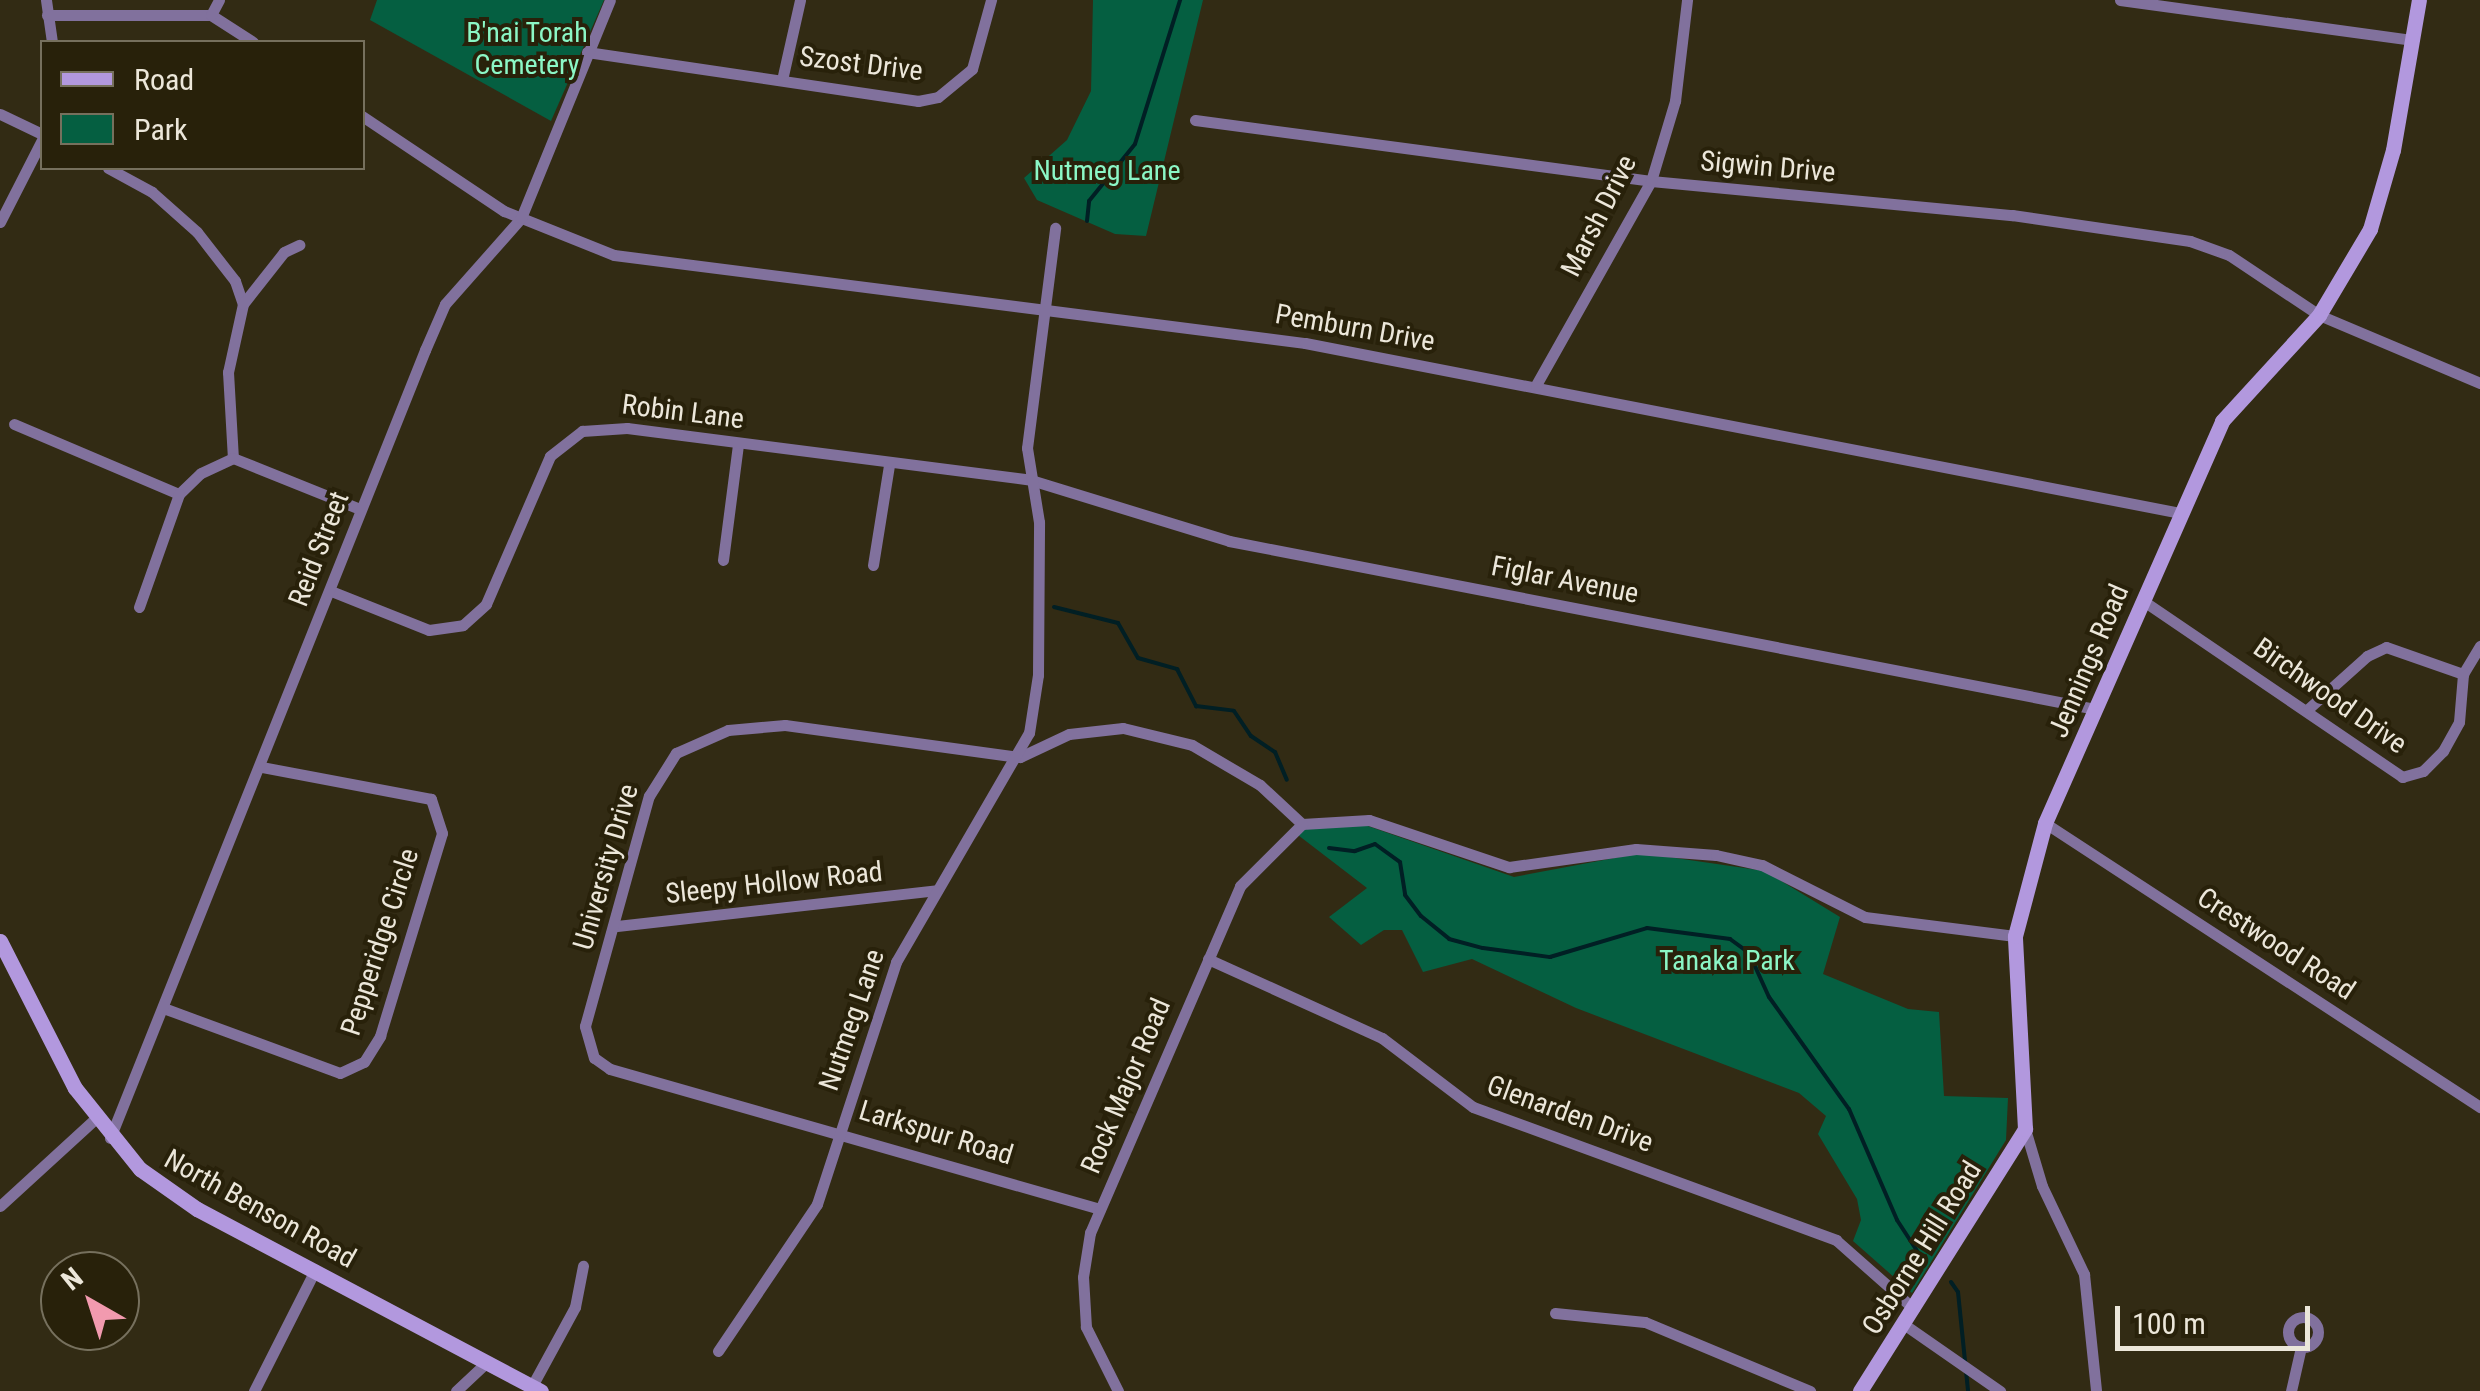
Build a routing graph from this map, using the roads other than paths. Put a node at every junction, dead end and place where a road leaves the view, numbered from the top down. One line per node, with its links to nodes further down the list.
1 (46, 0): 9 (street)
2 (219, 0): 10 (street)
3 (610, 0): 14 (street, Reid Street)
4 (800, 0): 15 (street, Szost Drive)
5 (991, 0): 15 (street, Szost Drive)
6 (1687, 0): 22 (street, Marsh Drive)
7 (2120, 0): 13 (street)
8 (2419, 0): 13 (street, Jennings Road)
9 (47, 16): 10 (street); 11 (street)
10 (211, 16): 12 (street)
11 (52, 40)
12 (250, 40)
13 (2413, 40): 29 (street, Jennings Road)
14 (587, 52): 15 (street, Szost Drive); 23 (street, Reid Street)
15 (782, 80)
16 (0, 114): 19 (street)
17 (365, 118): 23 (street, Pemburn Drive)
18 (1195, 120): 22 (street, Sigwin Drive)
19 (40, 136)
20 (40, 141): 24 (street)
21 (112, 170): 27 (street)
22 (1651, 181): 29 (street, Sigwin Drive); 31 (street, Marsh Drive)
23 (521, 218): 28 (street, Pemburn Drive); 38 (street, Reid Street)
24 (0, 222)
25 (1055, 228): 28 (street, Nutmeg Lane)
26 (299, 245): 27 (street)
27 (243, 304): 34 (street)
28 (1041, 309): 31 (street, Pemburn Drive); 36 (street, Nutmeg Lane)
29 (2318, 314): 30 (street, Sigwin Drive); 39 (street, Jennings Road)
30 (2480, 382)
31 (1536, 385): 39 (street, Pemburn Drive)
32 (14, 424): 37 (street)
33 (738, 444): 35 (street, Robin Lane); 40 (street); 42 (street, Robin Lane)
34 (233, 458): 37 (street); 38 (street)
35 (889, 465): 36 (street, Robin Lane); 41 (street)
36 (1031, 480): 47 (street, Figlar Avenue); 49 (street, Nutmeg Lane)
37 (178, 494): 44 (street)
38 (360, 509): 42 (street, Reid Street)
39 (2180, 513): 43 (street, Jennings Road)
40 (723, 560)
41 (873, 565)
42 (331, 590): 50 (street, Reid Street)
43 (2142, 600): 47 (street, Jennings Road); 48 (street, Birchwood Drive)
44 (139, 608)
45 (2480, 646): 46 (street, Birchwood Drive)
46 (2463, 674): 48 (street); 48 (street, Birchwood Drive)
47 (2096, 709): 51 (street, Jennings Road)
48 (2308, 709)
49 (1020, 757): 52 (street); 53 (street, Nutmeg Lane); 54 (street, University Drive)
50 (262, 767): 58 (street, Reid Street); 58 (street, Pepperidge Circle)
51 (2044, 823): 55 (street, Jennings Road); 60 (street, Crestwood Road)
52 (1302, 824): 55 (street); 57 (street, Rock Major Road)
53 (937, 890): 54 (street, Sleepy Hollow Road); 62 (street, Nutmeg Lane)
54 (617, 926): 59 (street, University Drive)
55 (2015, 936): 63 (street, Jennings Road)
56 (0, 941): 61 (street, North Benson Road)
57 (1208, 959): 66 (street, Rock Major Road); 69 (street, Glenarden Drive)
58 (166, 1009): 64 (street, Reid Street)
59 (589, 1050): 62 (street, Larkspur Road)
60 (2480, 1107)
61 (95, 1118): 64 (street, North Benson Road); 65 (street)
62 (841, 1130): 66 (street, Larkspur Road); 73 (street, Nutmeg Lane)
63 (2025, 1130): 69 (street, Osborne Hill Road); 82 (street, Jennings Road)
64 (110, 1138): 68 (street, North Benson Road)
65 (0, 1206)
66 (1100, 1209): 78 (street, Rock Major Road)
67 (583, 1266): 75 (street)
68 (315, 1270): 74 (street, North Benson Road); 76 (street)
69 (1914, 1309): 71 (street, Osborne Hill Road)
70 (1555, 1313): 79 (street)
71 (1905, 1325): 80 (street, Osborne Hill Road); 81 (street)
72 (2301, 1347): 83 (street)
73 (718, 1350)
74 (488, 1362): 75 (street, North Benson Road); 77 (street)
75 (536, 1389)
76 (254, 1391)
77 (456, 1391)
78 (1118, 1391)
79 (1810, 1391)
80 (1860, 1391)
81 (2000, 1391)
82 (2096, 1391)
83 (2291, 1391)

